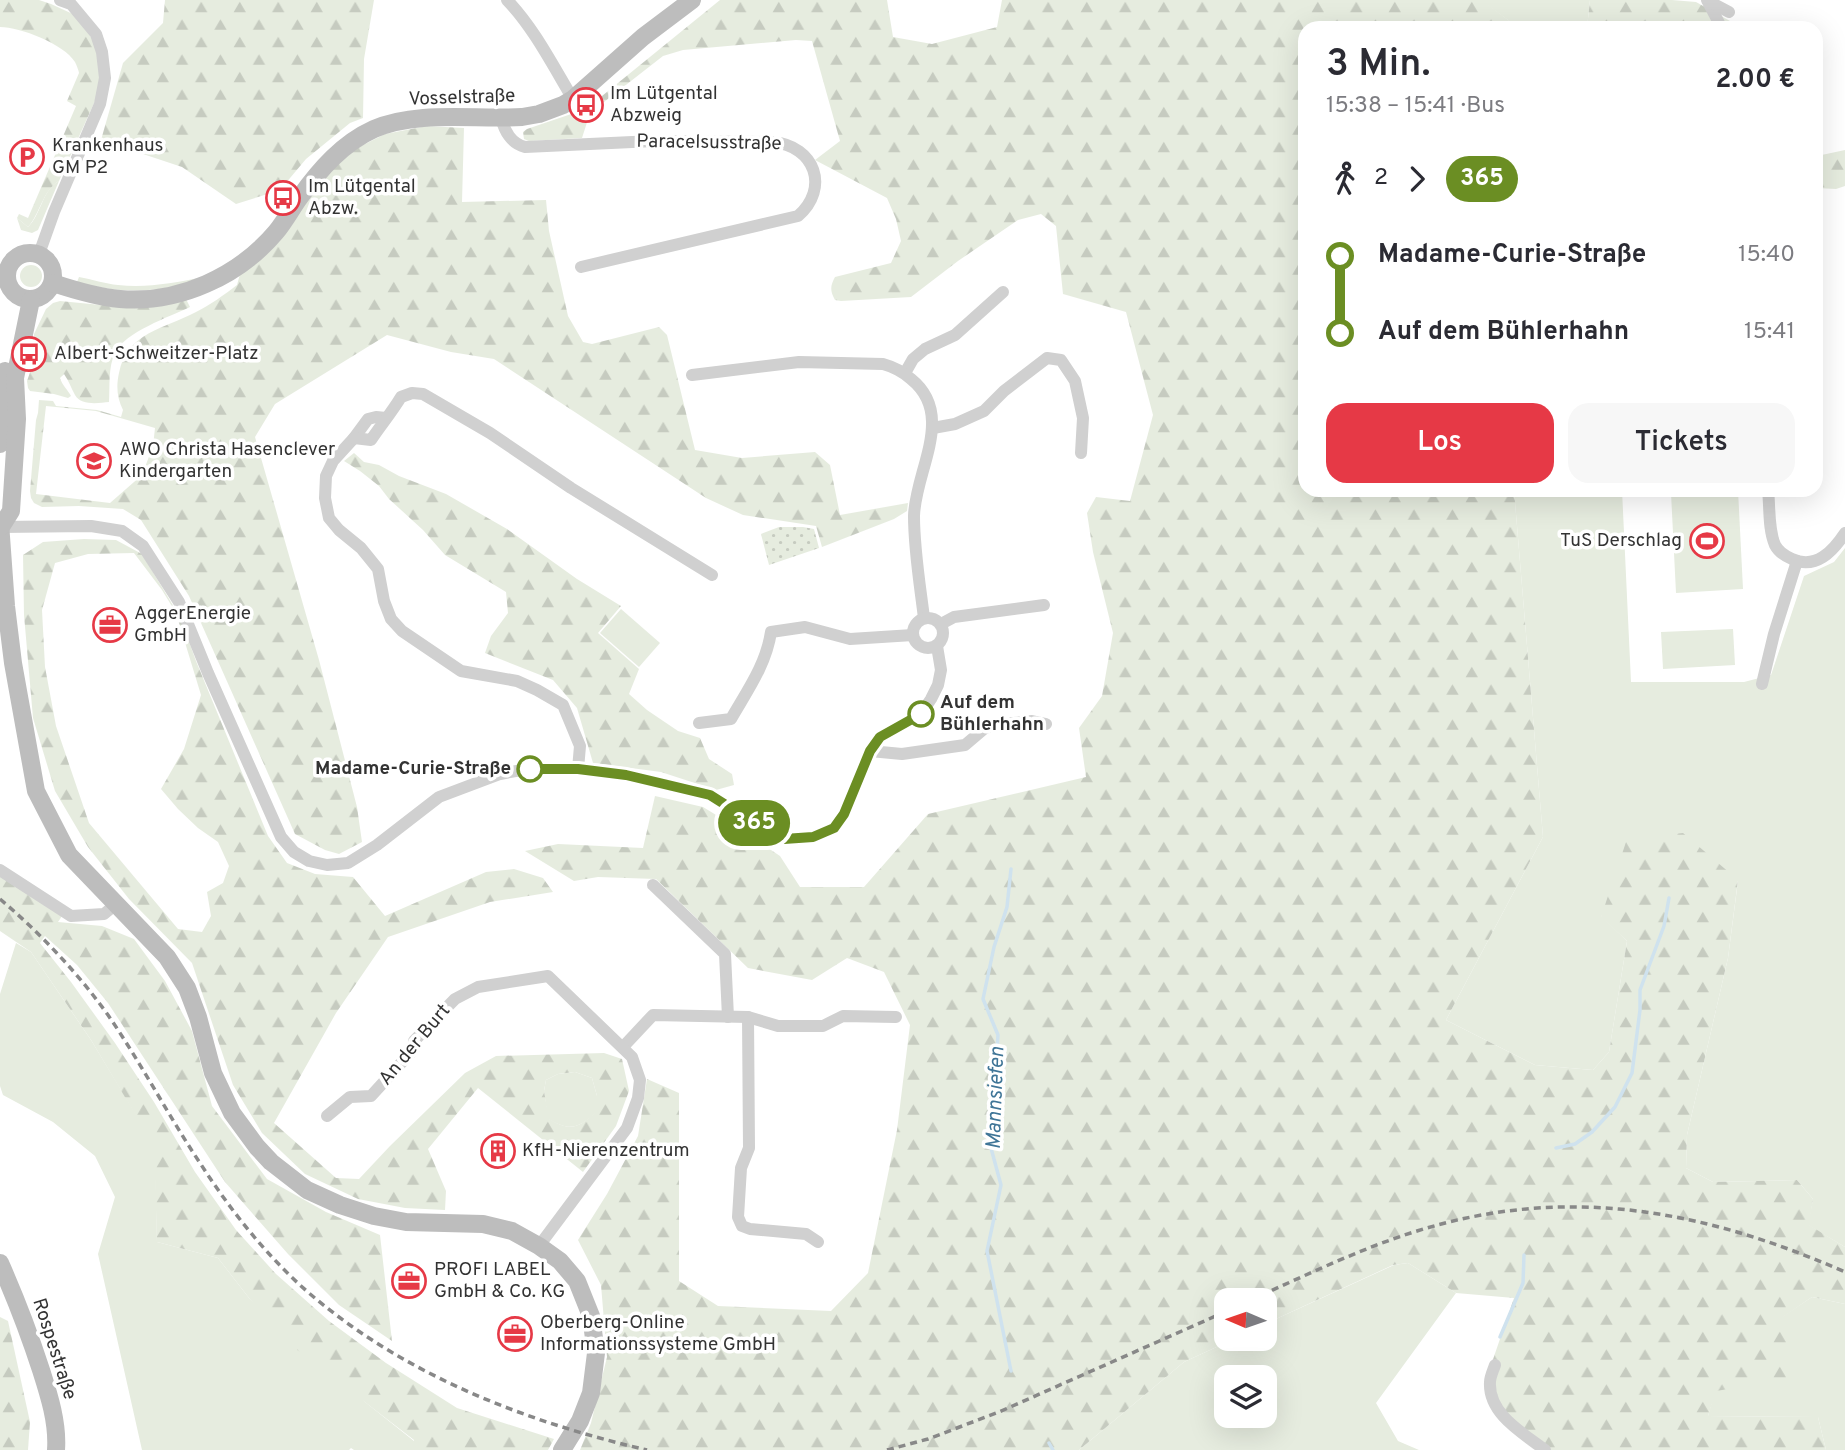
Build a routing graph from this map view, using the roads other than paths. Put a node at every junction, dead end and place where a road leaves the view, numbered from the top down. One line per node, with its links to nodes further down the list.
1 (60, 0): 9 (street)
2 (507, 0): 7 (street)
3 (692, 0): 7 (street, Vosselstraße)
4 (1707, 0): 5 (street); 6 (street)
5 (1729, 12)
6 (1718, 21)
7 (573, 99): 8 (street, Vosselstraße)
8 (501, 118): 11 (street, Paracelsusstraße); 12 (street, Vosselstraße)
9 (39, 254): 10 (street); 12 (street)
10 (6, 255): 14 (street)
11 (581, 267)
12 (53, 283): 14 (street)
13 (1003, 292): 15 (street)
14 (26, 299): 18 (street); 21 (street)
15 (905, 373): 16 (street); 17 (street)
16 (692, 374)
17 (933, 428): 19 (street); 26 (street)
18 (0, 444)
19 (1081, 453)
20 (1769, 497): 23 (street)
21 (0, 526): 36 (street); 39 (street)
22 (1845, 533): 23 (street)
23 (1797, 561): 28 (street)
24 (712, 575): 36 (street)
25 (1045, 605): 27 (street)
26 (923, 618): 27 (street); 29 (street)
27 (941, 624): 31 (street)
28 (1774, 634): 30 (street); 32 (street)
29 (913, 635): 31 (street); 33 (street)
30 (1762, 642)
31 (937, 646): 35 (street)
32 (1762, 684)
33 (699, 723)
34 (1046, 724): 35 (street)
35 (870, 751): 36 (street)
36 (578, 769)
37 (0, 870): 39 (street)
38 (653, 885): 40 (street)
39 (116, 904): 46 (street)
40 (728, 1017): 41 (street); 43 (street)
41 (748, 1017): 42 (street); 45 (street)
42 (896, 1017)
43 (623, 1047): 44 (street, An der Burt); 46 (street, An der Burt)
44 (327, 1116)
45 (818, 1242)
46 (539, 1245): 50 (street)
47 (0, 1263): 49 (street, Rospestraße)
48 (1495, 1365): 51 (street)
49 (57, 1447)
50 (562, 1450)
51 (1545, 1450)

